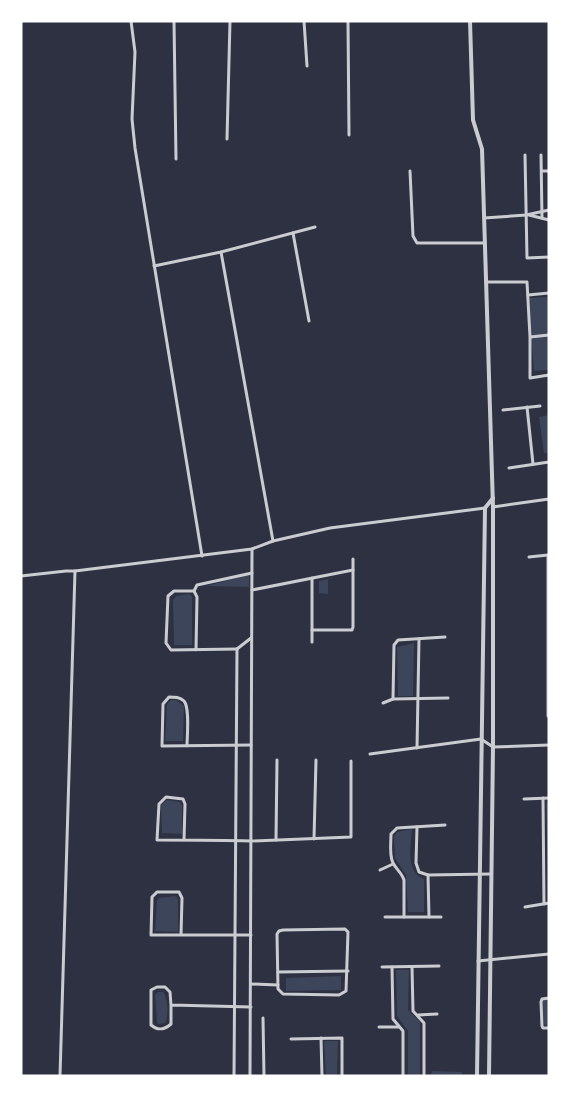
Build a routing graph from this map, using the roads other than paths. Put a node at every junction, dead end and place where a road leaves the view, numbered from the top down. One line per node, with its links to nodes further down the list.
1 (132, 21): 27 (street)
2 (174, 21): 12 (street)
3 (230, 21): 9 (street)
4 (304, 21): 7 (street)
5 (348, 21): 8 (street)
6 (470, 21): 19 (street)
7 (307, 66)
8 (349, 135)
9 (227, 139)
10 (525, 155): 18 (street)
11 (541, 156): 14 (street)
12 (176, 159)
13 (410, 171): 24 (street)
14 (542, 171): 15 (street); 17 (street)
15 (549, 171)
16 (549, 210): 17 (street)
17 (541, 212): 18 (street); 20 (street)
18 (526, 214): 19 (street); 20 (street); 26 (street)
19 (484, 218): 24 (street)
20 (542, 218): 21 (street)
21 (549, 220)
22 (315, 227): 23 (street)
23 (293, 233): 25 (street); 31 (street)
24 (485, 243): 28 (street)
25 (221, 252): 27 (street); 45 (street)
26 (549, 257)
27 (154, 266): 48 (street)
28 (486, 282): 30 (street); 41 (street)
29 (549, 293): 30 (street)
30 (528, 295): 33 (street)
31 (309, 322)
32 (549, 335): 33 (street)
33 (530, 337): 34 (street)
34 (549, 376)
35 (540, 406): 36 (street)
36 (527, 407): 37 (street); 39 (street)
37 (503, 410)
38 (549, 462): 39 (street)
39 (533, 464): 40 (street)
40 (510, 468)
41 (493, 498): 43 (street); 44 (street)
42 (549, 499): 43 (street)
43 (493, 507): 44 (street); 76 (street)
44 (486, 508): 45 (street); 71 (street)
45 (273, 541): 46 (street)
46 (252, 548): 48 (street); 53 (street)
47 (548, 555): 49 (street); 65 (street)
48 (202, 556): 52 (street)
49 (529, 558)
50 (354, 559): 51 (street)
51 (353, 570): 55 (street); 58 (street)
52 (75, 571): 54 (street); 130 (street)
53 (252, 573): 56 (street); 57 (street)
54 (21, 576)
55 (312, 578): 56 (street); 58 (street)
56 (252, 590): 60 (street)
57 (194, 591): 63 (street); 63 (street)
58 (312, 630): 62 (street)
59 (445, 637): 61 (street)
60 (252, 638): 64 (street); 73 (street)
61 (419, 639): 67 (street); 68 (street)
62 (312, 642)
63 (196, 650): 64 (street)
64 (237, 650): 72 (street)
65 (548, 695): 70 (street)
66 (448, 698): 68 (street)
67 (393, 699): 68 (street); 69 (street)
68 (418, 699): 77 (street)
69 (382, 703)
70 (548, 716)
71 (481, 739): 76 (street); 77 (street); 94 (street)
72 (236, 745): 73 (street); 75 (street); 90 (street)
73 (252, 745): 91 (street)
74 (549, 745): 76 (street)
75 (187, 746): 75 (street)
76 (494, 747): 95 (street)
77 (417, 748): 78 (street)
78 (370, 754)
79 (277, 760): 89 (street)
80 (316, 760): 87 (street)
81 (351, 761): 87 (street)
82 (524, 798): 83 (street)
83 (543, 798): 84 (street); 98 (street)
84 (549, 798)
85 (445, 825): 86 (street)
86 (417, 827): 92 (street); 96 (street)
87 (314, 839): 89 (street)
88 (184, 840): 88 (street); 90 (street)
89 (276, 840): 91 (street)
90 (236, 841): 91 (street); 105 (street)
91 (251, 841): 106 (street)
92 (394, 864): 93 (street); 101 (street)
93 (380, 870)
94 (479, 874): 95 (street); 96 (street); 109 (street)
95 (491, 874): 108 (street)
96 (428, 875): 102 (street)
97 (549, 903): 98 (street)
98 (544, 904): 99 (street)
99 (525, 907)
100 (385, 917): 101 (street)
101 (404, 917): 102 (street)
102 (428, 917): 103 (street)
103 (441, 917)
104 (182, 935): 104 (street); 105 (street)
105 (235, 935): 106 (street); 120 (street)
106 (251, 935): 116 (street)
107 (549, 954): 108 (street)
108 (490, 959): 109 (street); 139 (street)
109 (478, 961): 138 (street)
110 (439, 966): 113 (street)
111 (382, 967): 112 (street)
112 (392, 967): 113 (street); 126 (street)
113 (412, 967): 123 (street)
114 (348, 971): 115 (street); 115 (street); 117 (street)
115 (278, 972): 117 (street)
116 (251, 984): 117 (street); 121 (street)
117 (278, 985)
118 (549, 998): 127 (street)
119 (171, 1006): 119 (street); 120 (street)
120 (235, 1006): 121 (street); 131 (street)
121 (251, 1007): 132 (street)
122 (437, 1014): 123 (street)
123 (417, 1015): 137 (street)
124 (263, 1018): 133 (street)
125 (379, 1027): 126 (street)
126 (399, 1027): 136 (street)
127 (549, 1028)
128 (321, 1038): 129 (street); 134 (street); 135 (street)
129 (291, 1039)
130 (60, 1076)
131 (234, 1076)
132 (250, 1076)
133 (264, 1076)
134 (322, 1076)
135 (342, 1076)
136 (404, 1076)
137 (424, 1076)
138 (476, 1076)
139 (489, 1076)

